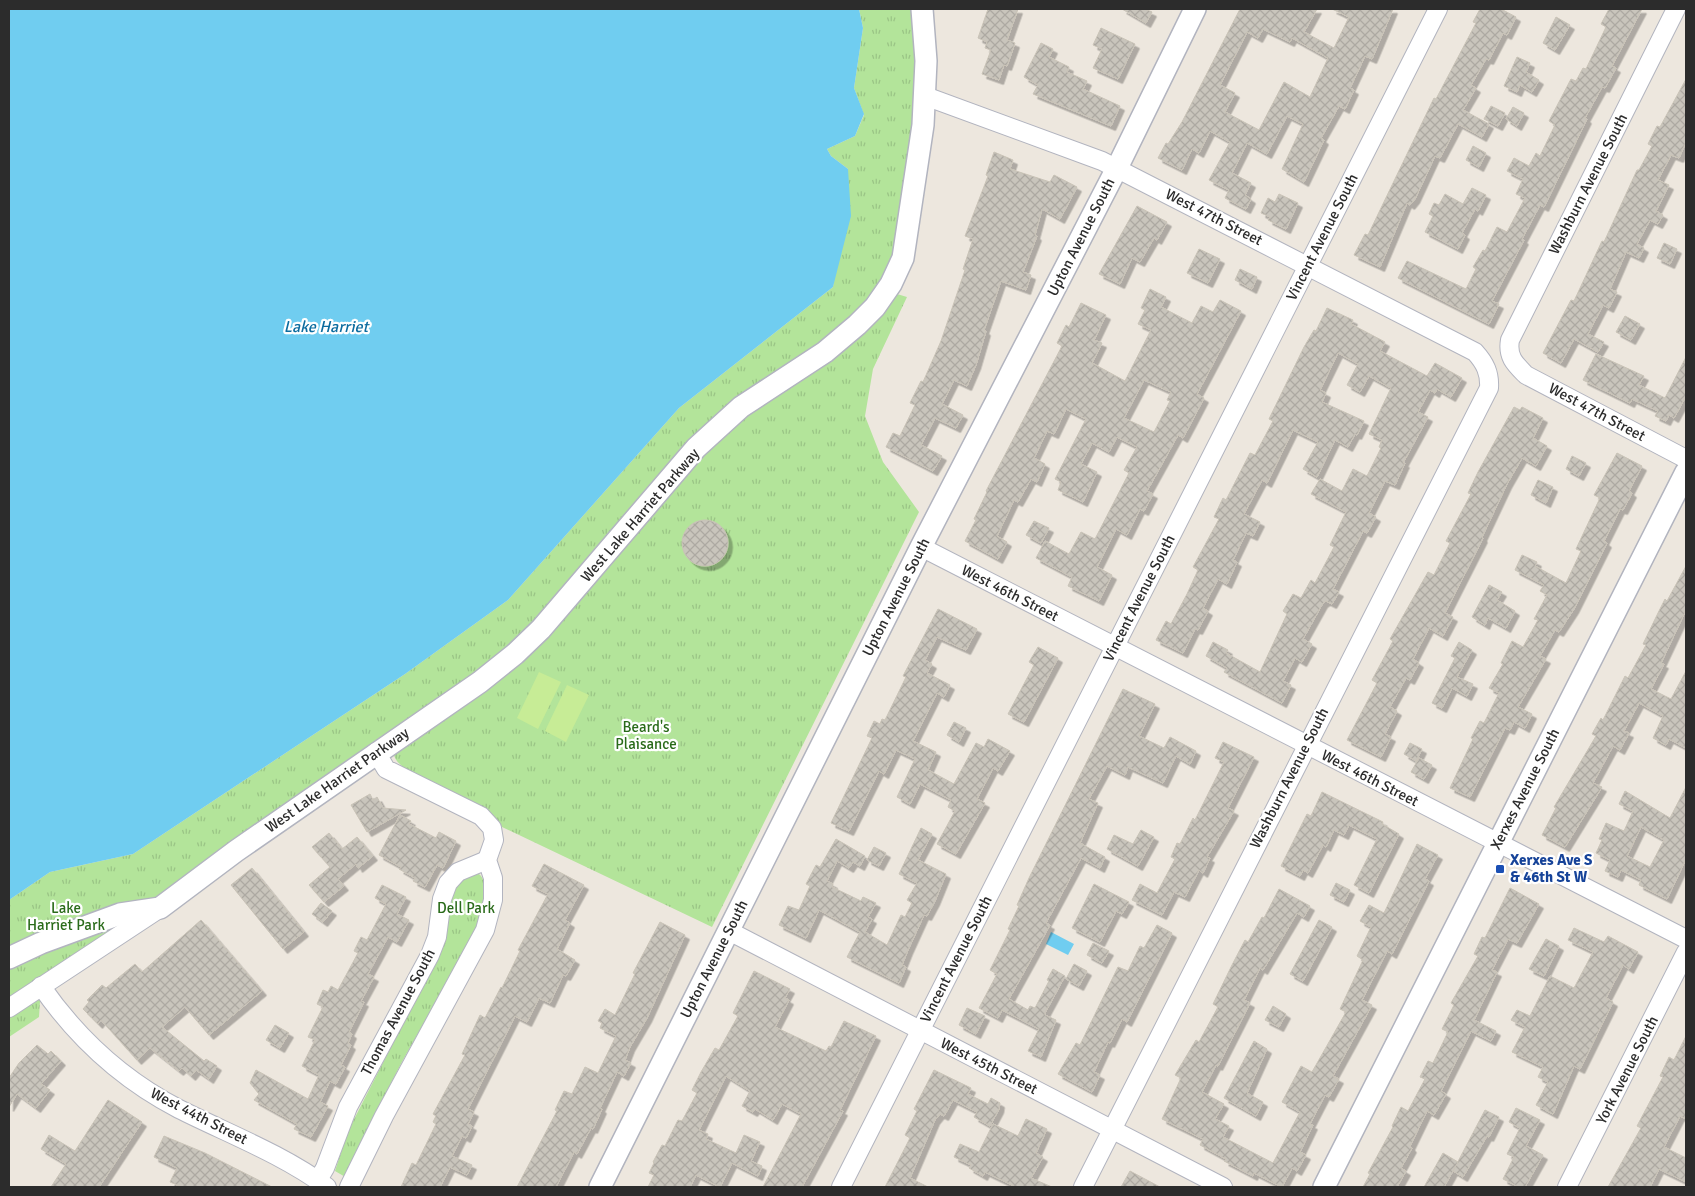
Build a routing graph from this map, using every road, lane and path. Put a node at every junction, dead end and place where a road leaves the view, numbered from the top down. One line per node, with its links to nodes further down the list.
1 (922, 9): 5 (street, West Lake Harriet Parkway)
2 (1196, 9): 6 (street, Upton Avenue South)
3 (1438, 9): 7 (street, Vincent Avenue South)
4 (1676, 9): 8 (street, Washburn Avenue South)
5 (925, 96): 6 (street, West 47th Street); 15 (street, West Lake Harriet Parkway)
6 (1116, 168): 7 (street, West 47th Street); 12 (street, Upton Avenue South)
7 (1308, 266): 9 (street, West 47th Street); 13 (street, Vincent Avenue South)
8 (1511, 360): 10 (street, West 47th Street)
9 (1487, 368): 14 (street, Washburn Avenue South)
10 (1686, 459)
11 (1686, 472): 16 (street, Xerxes Avenue South)
12 (921, 547): 13 (street, West 46th Street); 19 (street, Upton Avenue South)
13 (1114, 647): 14 (street, West 46th Street); 25 (street, Vincent Avenue South)
14 (1306, 745): 16 (street, West 46th Street); 26 (street, Washburn Avenue South)
15 (376, 752): 17 (street); 18 (street, West Lake Harriet Parkway)
16 (1498, 844): 20 (street, West 46th Street); 33 (street, Xerxes Avenue South)
17 (487, 860): 27 (street, Thomas Avenue South); 28 (street)
18 (160, 908): 22 (street, West Lake Harriet Parkway); 23 (street, West Lake Harriet Parkway)
19 (729, 931): 25 (street, West 45th Street); 29 (street, Upton Avenue South)
20 (1686, 939)
21 (1686, 952): 34 (street, York Avenue South)
22 (9, 958)
23 (41, 986): 24 (street, West Lake Harriet Parkway); 27 (street, West 44th Street)
24 (9, 1008)
25 (920, 1030): 26 (street, West 45th Street); 30 (street, Vincent Avenue South)
26 (1112, 1130): 31 (street, Washburn Avenue South); 32 (street, West 45th Street)
27 (323, 1184)
28 (349, 1187)
29 (600, 1187)
30 (841, 1187)
31 (1082, 1187)
32 (1223, 1187)
33 (1324, 1187)
34 (1567, 1187)

